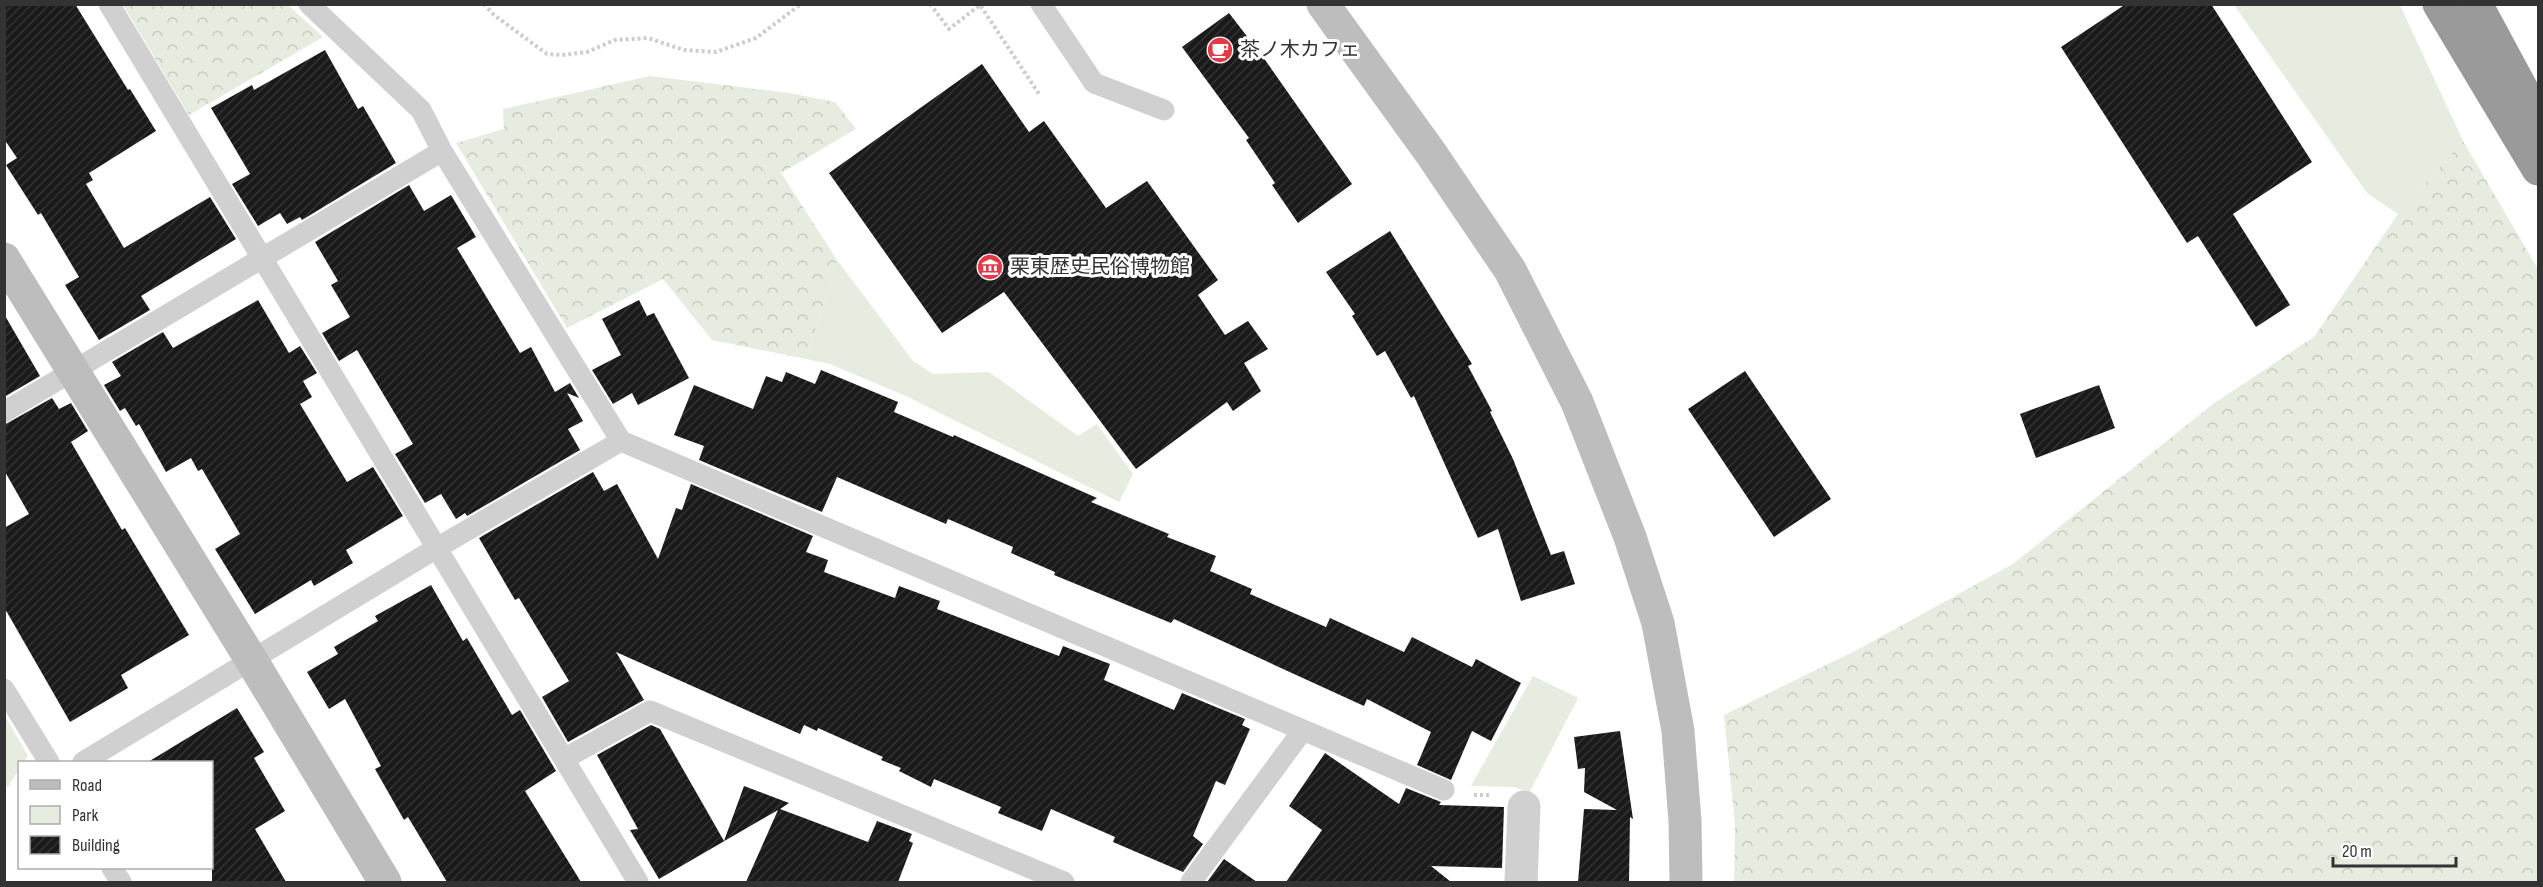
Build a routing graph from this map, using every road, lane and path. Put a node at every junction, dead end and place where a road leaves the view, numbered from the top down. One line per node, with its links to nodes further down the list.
1 (109, 4): 15 (lane)
2 (309, 4): 13 (lane)
3 (484, 4): 4 (path)
4 (801, 4)
5 (930, 4): 10 (path)
6 (1041, 4): 11 (lane)
7 (1323, 4): 36 (street)
8 (2439, 4): 14 (highway)
9 (2476, 4): 12 (highway)
10 (1039, 94)
11 (1164, 110)
12 (2538, 119)
13 (442, 152): 15 (lane); 19 (lane)
14 (2538, 170)
15 (263, 258): 17 (lane); 20 (lane)
16 (4, 259): 17 (street)
17 (74, 371): 18 (lane); 21 (street)
18 (4, 412)
19 (621, 441): 20 (lane); 23 (lane)
20 (435, 549): 21 (lane); 24 (lane)
21 (252, 661): 26 (lane); 31 (street)
22 (4, 689): 25 (lane)
23 (1303, 730): 27 (lane); 34 (lane)
24 (564, 759): 32 (lane); 33 (lane)
25 (48, 761)
26 (85, 761)
27 (1444, 790)
28 (1524, 807): 35 (street)
29 (113, 869): 30 (lane)
30 (121, 882)
31 (385, 882)
32 (638, 882)
33 (1064, 882)
34 (1191, 882)
35 (1521, 882)
36 (1686, 882)

